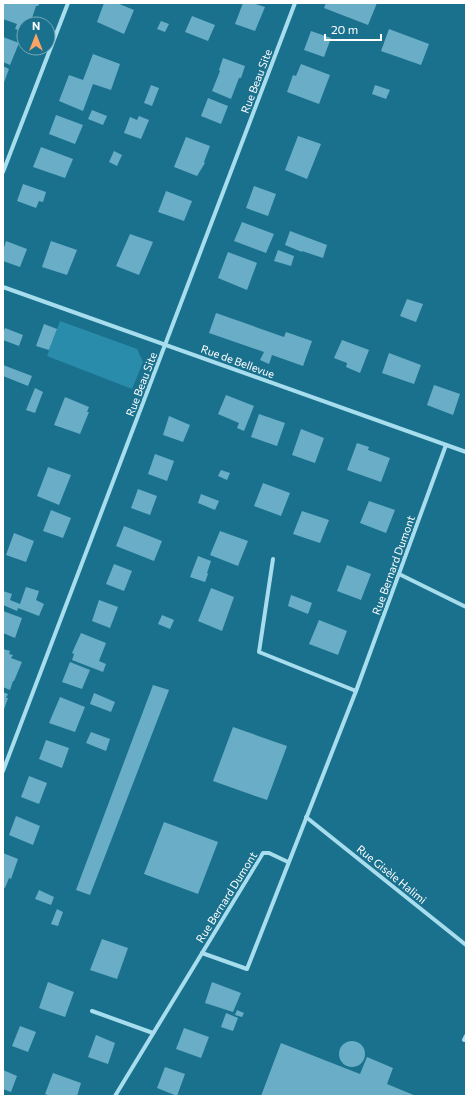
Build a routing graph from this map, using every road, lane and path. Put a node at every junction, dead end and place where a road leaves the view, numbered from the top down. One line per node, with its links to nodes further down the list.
1 (68, 3): 3 (street)
2 (295, 3): 5 (street, Rue Beau Site)
3 (3, 172)
4 (3, 287): 5 (street, Rue de Bellevue)
5 (165, 345): 6 (street, Rue de Bellevue); 12 (street, Rue Beau Site)
6 (446, 445): 7 (street, Rue de Bellevue); 9 (street, Rue Bernard Dumont)
7 (466, 452)
8 (273, 559): 11 (street)
9 (399, 574): 10 (street); 11 (street, Rue Bernard Dumont)
10 (466, 607)
11 (356, 691): 13 (street, Rue Bernard Dumont)
12 (3, 771)
13 (306, 817): 14 (street, Rue Bernard Dumont); 15 (street, Rue Gisèle Halimi)
14 (288, 862): 16 (street, Rue Bernard Dumont); 16 (street, Rue Bernard Dumont)
15 (466, 945)
16 (202, 953): 18 (street, Rue Bernard Dumont)
17 (92, 1011): 18 (street)
18 (153, 1033): 19 (street, Rue Bernard Dumont)
19 (115, 1096)

